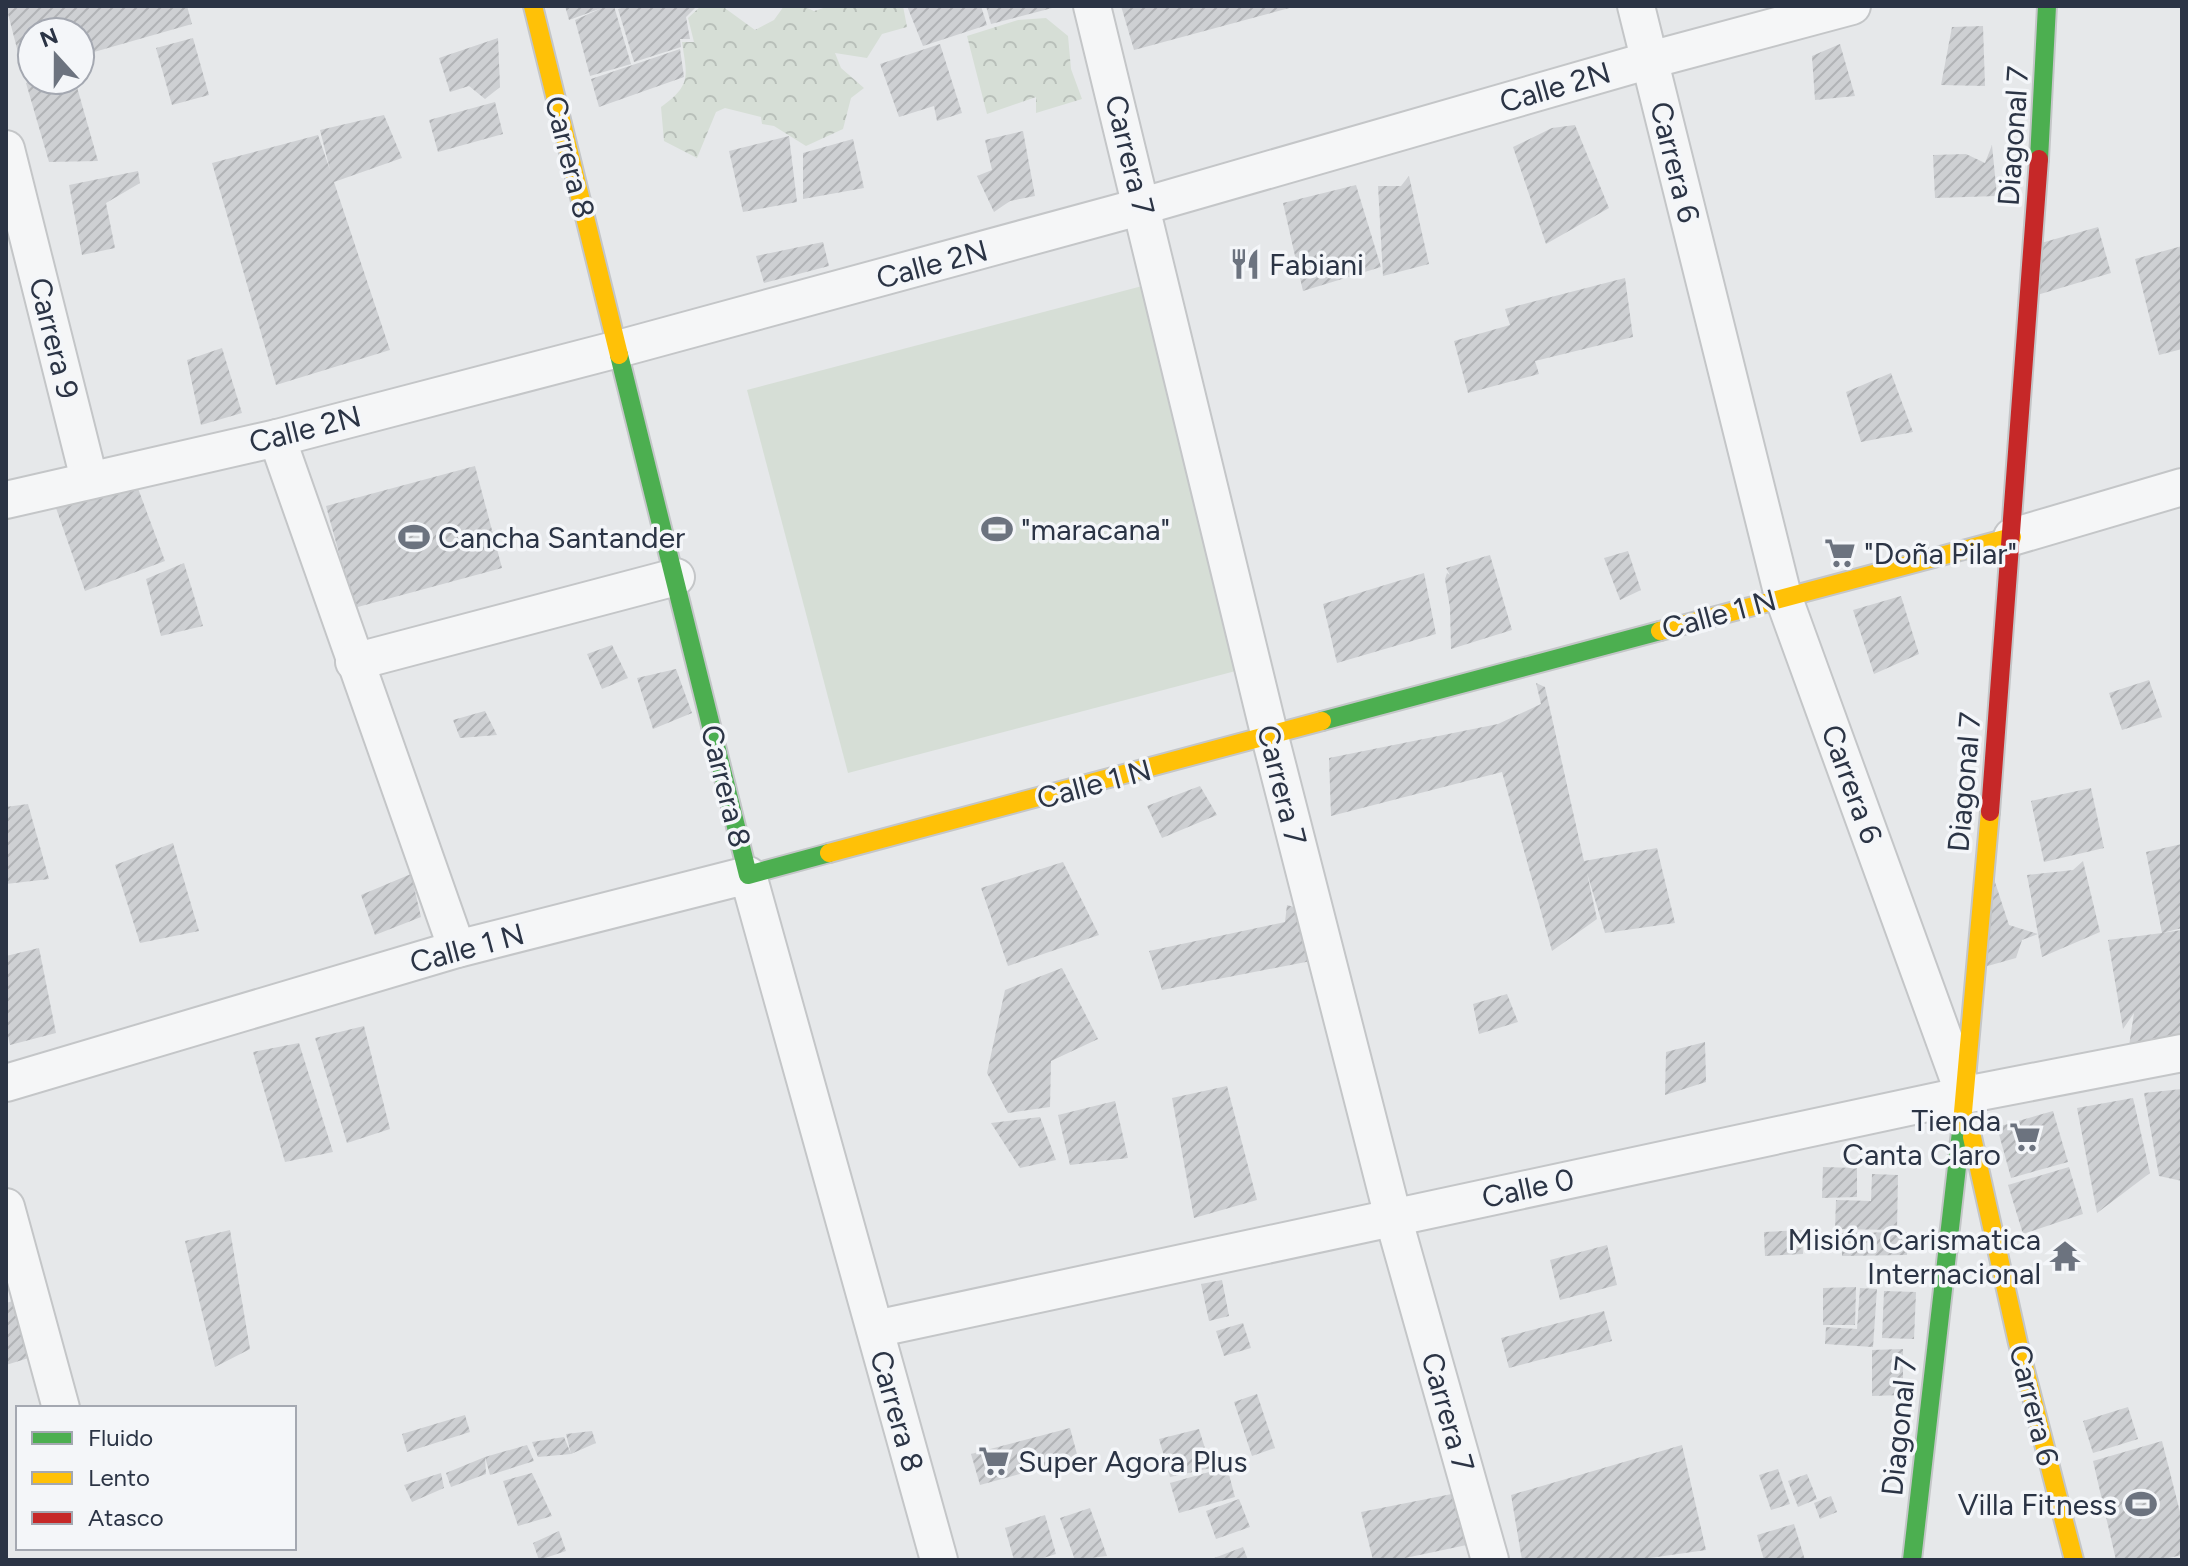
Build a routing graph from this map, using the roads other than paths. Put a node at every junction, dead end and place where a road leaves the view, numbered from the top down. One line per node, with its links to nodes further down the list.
1 (533, 6): 9 (street, Carrera 8)
2 (1092, 6): 8 (street, Carrera 7)
3 (1636, 6): 6 (street, Carrera 6)
4 (1852, 6): 6 (street, Calle 2N)
5 (2047, 6): 14 (street, Diagonal 7)
6 (1650, 60): 8 (street, Calle 2N); 16 (street, Carrera 6)
7 (6, 149): 11 (street, Carrera 9)
8 (1143, 206): 9 (street, Calle 2N); 18 (street, Carrera 7)
9 (618, 349): 10 (street, Calle 2N); 15 (street, Carrera 8)
10 (277, 438): 11 (street, Calle 2N); 17 (street)
11 (89, 479): 13 (street, Calle 2N)
12 (2182, 487): 14 (street, Calle 1 N)
13 (6, 500)
14 (2012, 537): 16 (street, Calle 1 N); 23 (street, Diagonal 7)
15 (676, 577): 17 (street); 19 (street, Carrera 8)
16 (1783, 596): 18 (street, Calle 1 N); 23 (street, Carrera 6)
17 (354, 662): 20 (street)
18 (1270, 737): 19 (street, Calle 1 N); 25 (street, Carrera 7)
19 (748, 875): 20 (street, Calle 1 N); 26 (street, Carrera 8)
20 (457, 949): 22 (street, Calle 1 N)
21 (2182, 1053): 23 (street, Calle 0)
22 (6, 1083)
23 (1965, 1095): 25 (street, Calle 0); 30 (street, Diagonal 7); 31 (street, Carrera 6)
24 (6, 1207): 27 (street)
25 (1393, 1217): 26 (street, Calle 0); 29 (street, Carrera 7)
26 (875, 1329): 28 (street, Carrera 8)
27 (60, 1406)
28 (939, 1560)
29 (1490, 1560)
30 (1912, 1560)
31 (2074, 1560)

